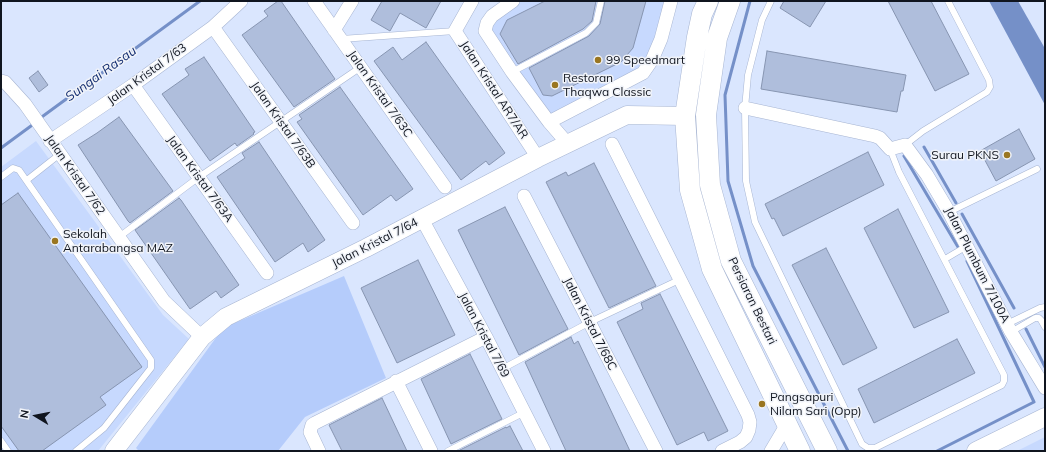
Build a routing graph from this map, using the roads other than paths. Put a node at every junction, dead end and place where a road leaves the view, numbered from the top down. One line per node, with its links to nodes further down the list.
1 (241, 1): 12 (street, Jalan Kristal 7/63)
2 (314, 1): 14 (street, Jalan Kristal 7/63C)
3 (352, 1): 14 (street)
4 (472, 1): 13 (street, Jalan Kristal AR7/AR)
5 (513, 1): 16 (street, Jalan Kristal AR7/AR)
6 (601, 1): 16 (lane)
7 (671, 1): 22 (street)
8 (730, 1): 68 (main road, Persiaran Bestari)
9 (771, 1): 19 (lane)
10 (948, 1): 26 (lane)
11 (705, 5): 20 (main road, Persiaran Bestari)
12 (213, 27): 18 (street, Jalan Kristal 7/63); 21 (street, Jalan Kristal 7/63B)
13 (455, 31): 14 (lane); 29 (street, Jalan Kristal AR7/AR)
14 (338, 34): 15 (street, Jalan Kristal 7/63C)
15 (361, 67): 21 (lane); 34 (street, Jalan Kristal 7/63C)
16 (512, 72): 22 (street, Jalan Kristal AR7/AR)
17 (1, 81): 23 (street, Jalan Kristal 7/62)
18 (133, 85): 23 (street, Jalan Kristal 7/63); 32 (street, Jalan Kristal 7/63A)
19 (745, 108): 27 (street); 41 (lane)
20 (685, 116): 24 (street, Jalan Kristal 7/64); 55 (main road, Persiaran Bestari)
21 (281, 122): 32 (lane); 38 (street, Jalan Kristal 7/63B)
22 (550, 122): 24 (street, Jalan Kristal AR7/AR)
23 (47, 136): 28 (street, Jalan Kristal 7/62)
24 (568, 144): 29 (street, Jalan Kristal 7/64)
25 (612, 144): 43 (street)
26 (905, 145): 27 (street); 36 (street, Jalan Plumbum 7/100A)
27 (890, 149): 41 (lane)
28 (60, 154): 33 (lane); 39 (street, Jalan Kristal 7/62)
29 (538, 158): 37 (street, Jalan Kristal 7/64)
30 (1037, 169): 36 (lane)
31 (1, 177): 33 (lane)
32 (199, 177): 39 (lane); 42 (street, Jalan Kristal 7/63A)
33 (27, 180): 59 (lane)
34 (445, 187)
35 (524, 196): 45 (street, Jalan Kristal 7/68C)
36 (950, 212): 40 (street, Jalan Plumbum 7/100A)
37 (422, 219): 48 (street, Jalan Kristal 7/64); 49 (street, Jalan Kristal 7/69)
38 (353, 223)
39 (119, 237): 48 (street, Jalan Kristal 7/62)
40 (967, 246): 41 (lane); 47 (street, Jalan Plumbum 7/100A)
41 (945, 259)
42 (267, 273)
43 (679, 280): 45 (lane); 65 (street)
44 (1045, 307): 47 (lane)
45 (590, 322): 50 (lane); 64 (street, Jalan Kristal 7/68C)
46 (1045, 327): 47 (lane)
47 (1009, 328): 52 (street, Jalan Plumbum 7/100A)
48 (202, 337): 57 (street, Jalan Kristal 7/64)
49 (486, 337): 50 (street, Jalan Kristal 7/69); 51 (street)
50 (502, 369): 53 (street, Jalan Kristal 7/69)
51 (396, 381): 60 (street); 61 (street)
52 (1045, 388)
53 (525, 412): 62 (lane); 63 (street, Jalan Kristal 7/69)
54 (1045, 418): 69 (street)
55 (787, 424): 66 (street); 67 (main road, Persiaran Bestari)
56 (1, 441): 58 (lane)
57 (116, 450)
58 (8, 451)
59 (76, 451)
60 (319, 451)
61 (431, 451)
62 (448, 451)
63 (544, 451)
64 (656, 451)
65 (722, 451)
66 (770, 451)
67 (800, 451)
68 (827, 451)
69 (976, 451)

